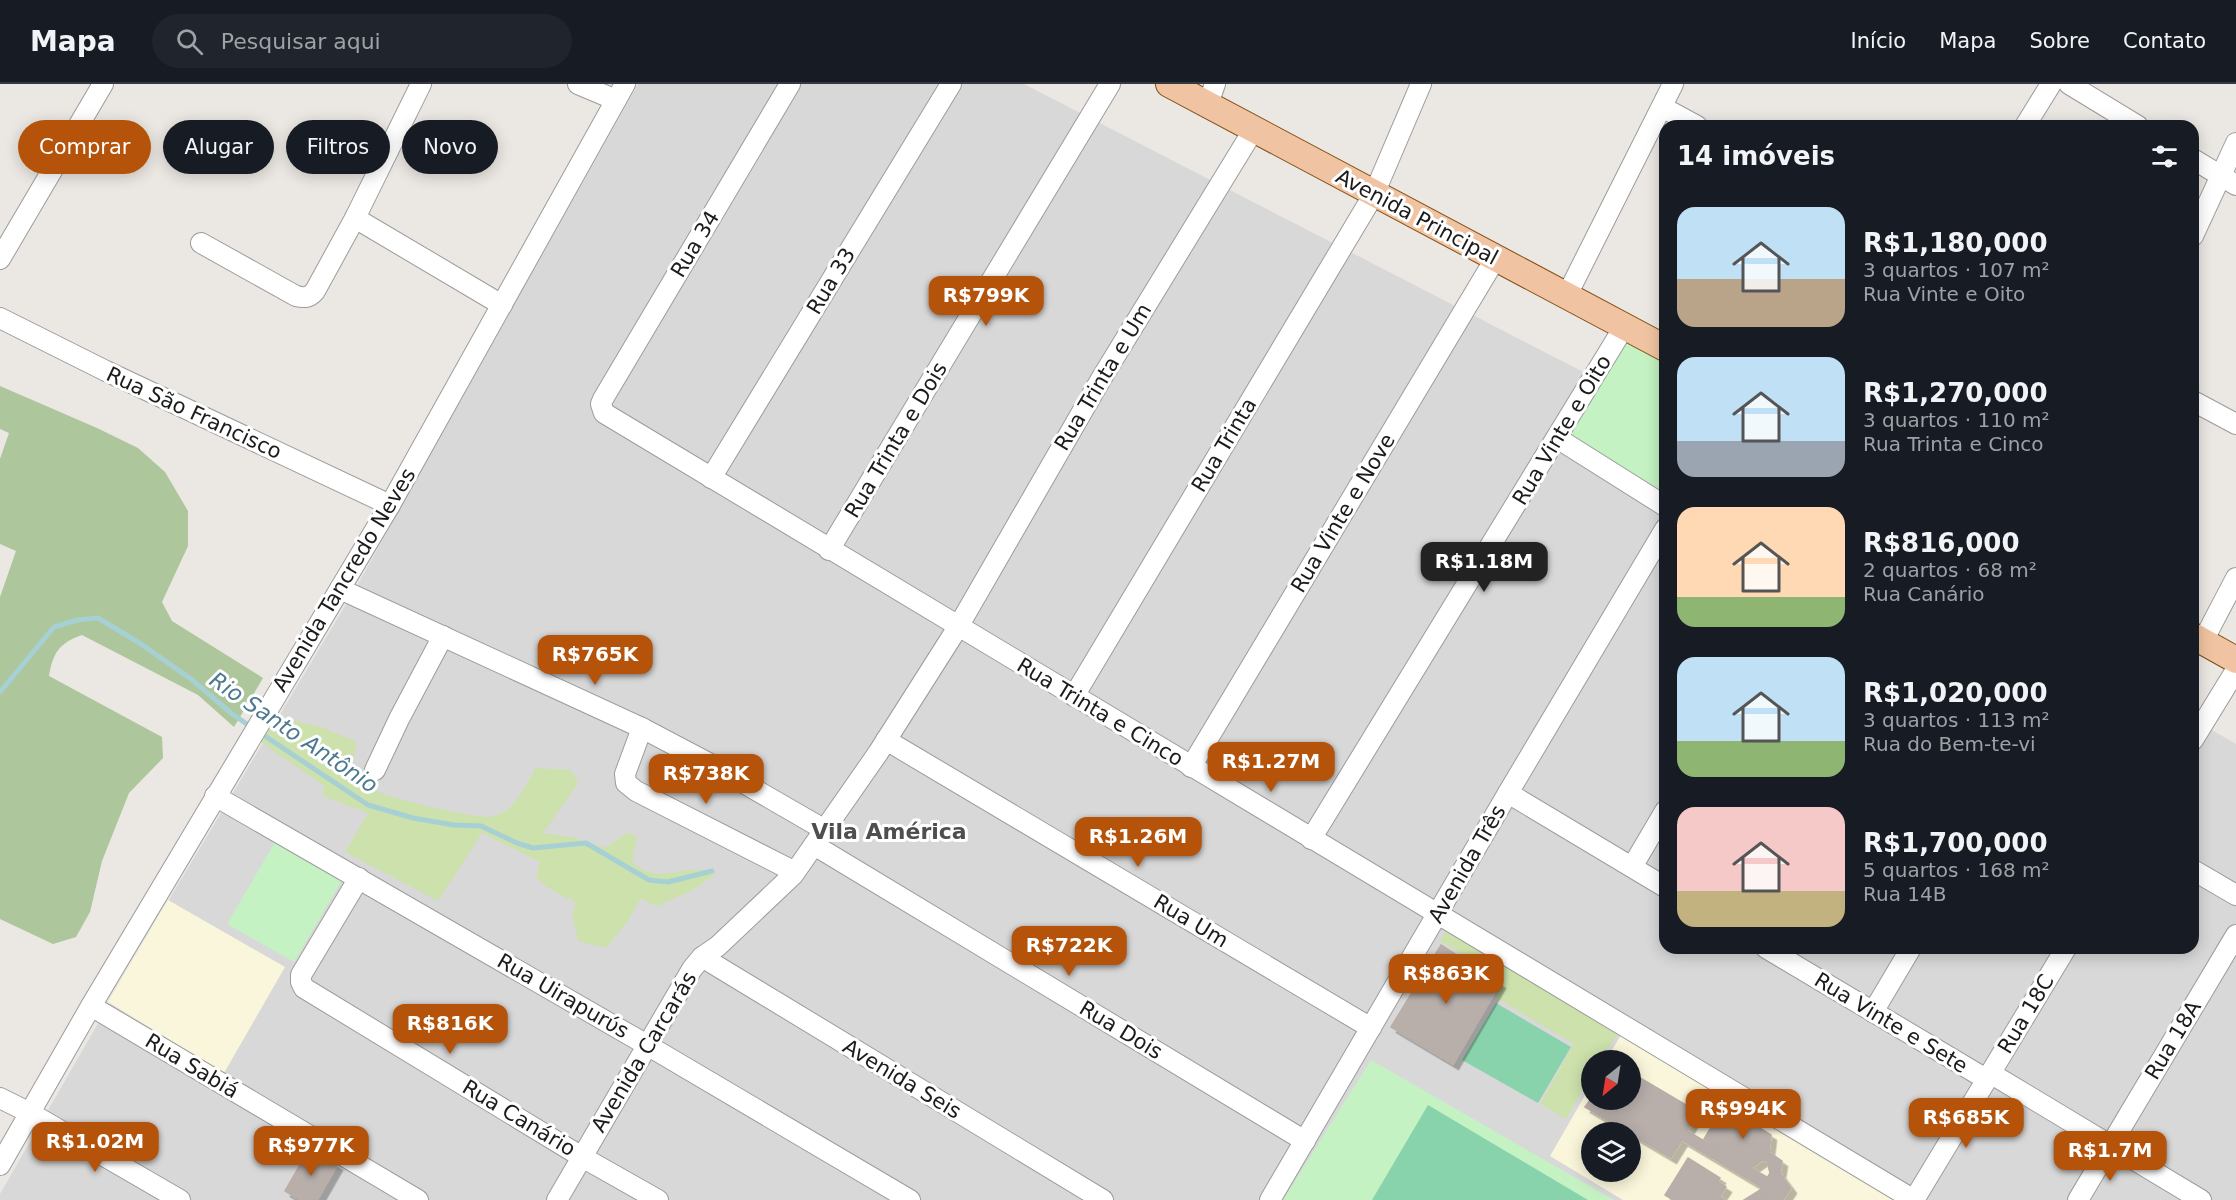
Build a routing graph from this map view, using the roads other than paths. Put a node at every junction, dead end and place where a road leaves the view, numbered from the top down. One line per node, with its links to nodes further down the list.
1 (103, 84): 27 (street)
2 (421, 84): 23 (street)
3 (578, 84): 12 (street)
4 (790, 84): 34 (street, Rua 34)
5 (951, 84): 37 (street, Rua 33)
6 (1110, 84): 41 (street, Rua Trinta e Dois)
7 (1169, 84): 13 (main road, Avenida Principal)
8 (1421, 84): 22 (street, Rua Trinta)
9 (1673, 84): 14 (street)
10 (2051, 84): 16 (street)
11 (2069, 84): 17 (street)
12 (621, 92): 29 (street, Avenida Tancredo Neves)
13 (1211, 94): 18 (main road, Avenida Principal)
14 (1662, 107): 15 (street); 28 (street)
15 (1686, 120)
16 (2029, 120)
17 (2128, 120)
18 (1254, 129): 22 (main road, Avenida Principal); 44 (street, Rua Trinta e Um)
19 (2236, 143): 21 (street)
20 (2199, 163): 21 (street)
21 (2228, 180): 24 (street)
22 (1374, 194): 26 (main road, Avenida Principal); 50 (street, Rua Trinta)
23 (355, 218): 25 (street); 29 (street)
24 (2199, 226)
25 (201, 243)
26 (1495, 259): 28 (main road, Avenida Principal); 54 (street, Rua Vinte e Nove)
27 (0, 260)
28 (1566, 297): 31 (main road, Avenida Principal)
29 (502, 305): 39 (street, Avenida Tancredo Neves)
30 (0, 318): 39 (street, Rua São Francisco)
31 (1624, 327): 32 (main road, Avenida Principal); 36 (street, Rua Vinte e Oito)
32 (1659, 345)
33 (2199, 403): 35 (street)
34 (601, 404): 37 (street, Rua Trinta e Cinco)
35 (2236, 424)
36 (1557, 438): 38 (street); 60 (street, Rua Vinte e Oito)
37 (711, 478): 41 (street, Rua Trinta e Cinco)
38 (1659, 502)
39 (390, 505): 43 (street, Avenida Tancredo Neves)
40 (1659, 539): 56 (street, Avenida Três)
41 (830, 550): 44 (street, Rua Trinta e Cinco)
42 (2236, 578): 46 (street)
43 (340, 590): 45 (street, Rua Dois); 57 (street, Avenida Tancredo Neves)
44 (958, 627): 50 (street, Rua Trinta e Cinco); 53 (street, Avenida Carcarás)
45 (443, 636): 51 (street, Rua Dois); 55 (street)
46 (2199, 637)
47 (2199, 640): 48 (main road)
48 (2236, 660)
49 (2236, 670): 52 (street)
50 (1074, 696): 54 (street, Rua Trinta e Cinco)
51 (642, 728): 59 (street, Rua Dois); 62 (street)
52 (2199, 730)
53 (886, 740): 59 (street, Avenida Carcarás); 75 (street, Rua Um)
54 (1191, 767): 60 (street, Rua Trinta e Cinco)
55 (375, 770)
56 (1508, 793): 61 (street); 67 (street, Avenida Três)
57 (216, 796): 64 (street, Rua Uirapurύs); 73 (street, Avenida Tancredo Neves)
58 (1659, 821): 61 (street)
59 (819, 837): 62 (street, Avenida Carcarás); 80 (street, Rua Dois)
60 (1311, 839): 67 (street, Rua Trinta e Cinco)
61 (1632, 867): 65 (street)
62 (795, 872): 72 (street, Avenida Carcarás)
63 (2199, 873): 66 (street)
64 (358, 878): 76 (street, Rua Uirapurύs); 82 (street, Rua Canário)
65 (1659, 883)
66 (2236, 895)
67 (1438, 914): 75 (street, Avenida Três); 91 (street, Rua Trinta e Cinco)
68 (2236, 935): 81 (street, Rua 18A)
69 (1776, 954): 74 (street, Rua Vinte e Sete)
70 (1907, 954): 74 (street)
71 (2062, 954): 77 (street, Rua 18C)
72 (702, 957): 76 (street, Avenida Carcarás); 89 (street, Avenida Seis)
73 (91, 1006): 79 (street, Avenida Tancredo Neves); 85 (street, Rua Sabiá)
74 (1873, 1012): 77 (street, Rua Vinte e Sete)
75 (1371, 1028): 80 (street, Avenida Três)
76 (647, 1045): 82 (street, Avenida Carcarás); 88 (street, Rua Uirapurύs)
77 (1988, 1076): 81 (street, Rua Vinte e Sete); 91 (street, Rua 18C)
78 (0, 1098): 79 (street)
79 (30, 1113): 83 (street, Avenida Tancredo Neves); 84 (street)
80 (1305, 1141): 90 (street, Avenida Três)
81 (2110, 1145): 92 (street, Rua 18A); 93 (street, Rua Vinte e Sete)
82 (582, 1157): 86 (street, Avenida Carcarás); 87 (street, Rua Canário)
83 (0, 1165)
84 (180, 1200)
85 (418, 1200)
86 (557, 1200)
87 (658, 1200)
88 (910, 1200)
89 (1102, 1200)
90 (1270, 1200)
91 (1914, 1200)
92 (2078, 1200)
93 (2201, 1200)

